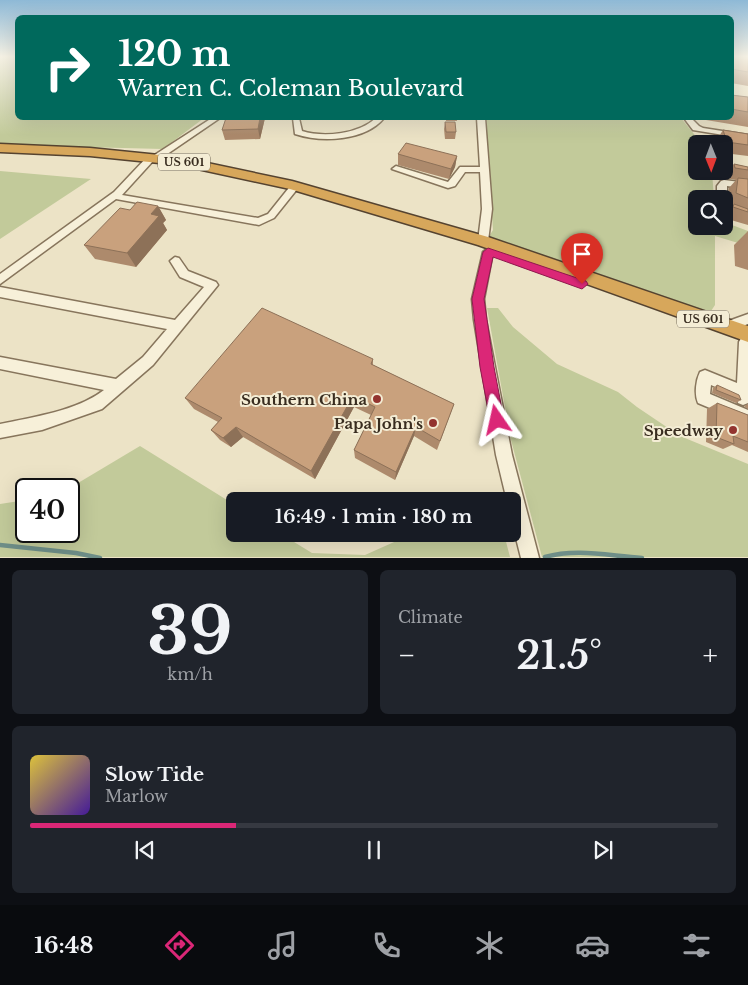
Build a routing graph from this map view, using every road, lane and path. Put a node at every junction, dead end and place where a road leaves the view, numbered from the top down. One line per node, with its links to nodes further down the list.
1 (213, 120): 8 (street)
2 (296, 120): 3 (street)
3 (378, 120)
4 (481, 120): 10 (street)
5 (689, 120): 6 (street)
6 (748, 138)
7 (0, 148): 8 (highway, US 601)
8 (152, 158): 11 (highway, US 601); 14 (street)
9 (396, 169): 10 (street)
10 (485, 170): 18 (street)
11 (296, 186): 14 (street); 17 (highway, US 601)
12 (748, 186): 13 (street)
13 (722, 190)
14 (117, 194): 20 (street)
15 (733, 212): 16 (street)
16 (748, 218)
17 (430, 227): 18 (highway, US 601)
18 (485, 246): 24 (highway, US 601); 25 (highway, US 601); 30 (street)
19 (175, 261): 23 (street)
20 (0, 280)
21 (0, 292): 23 (street)
22 (748, 319): 24 (street)
23 (177, 326): 27 (street)
24 (727, 327): 25 (highway, US 601)
25 (747, 340): 28 (street)
26 (0, 363): 27 (street)
27 (118, 386): 29 (street)
28 (745, 404): 28 (street)
29 (0, 431)
30 (530, 558)

